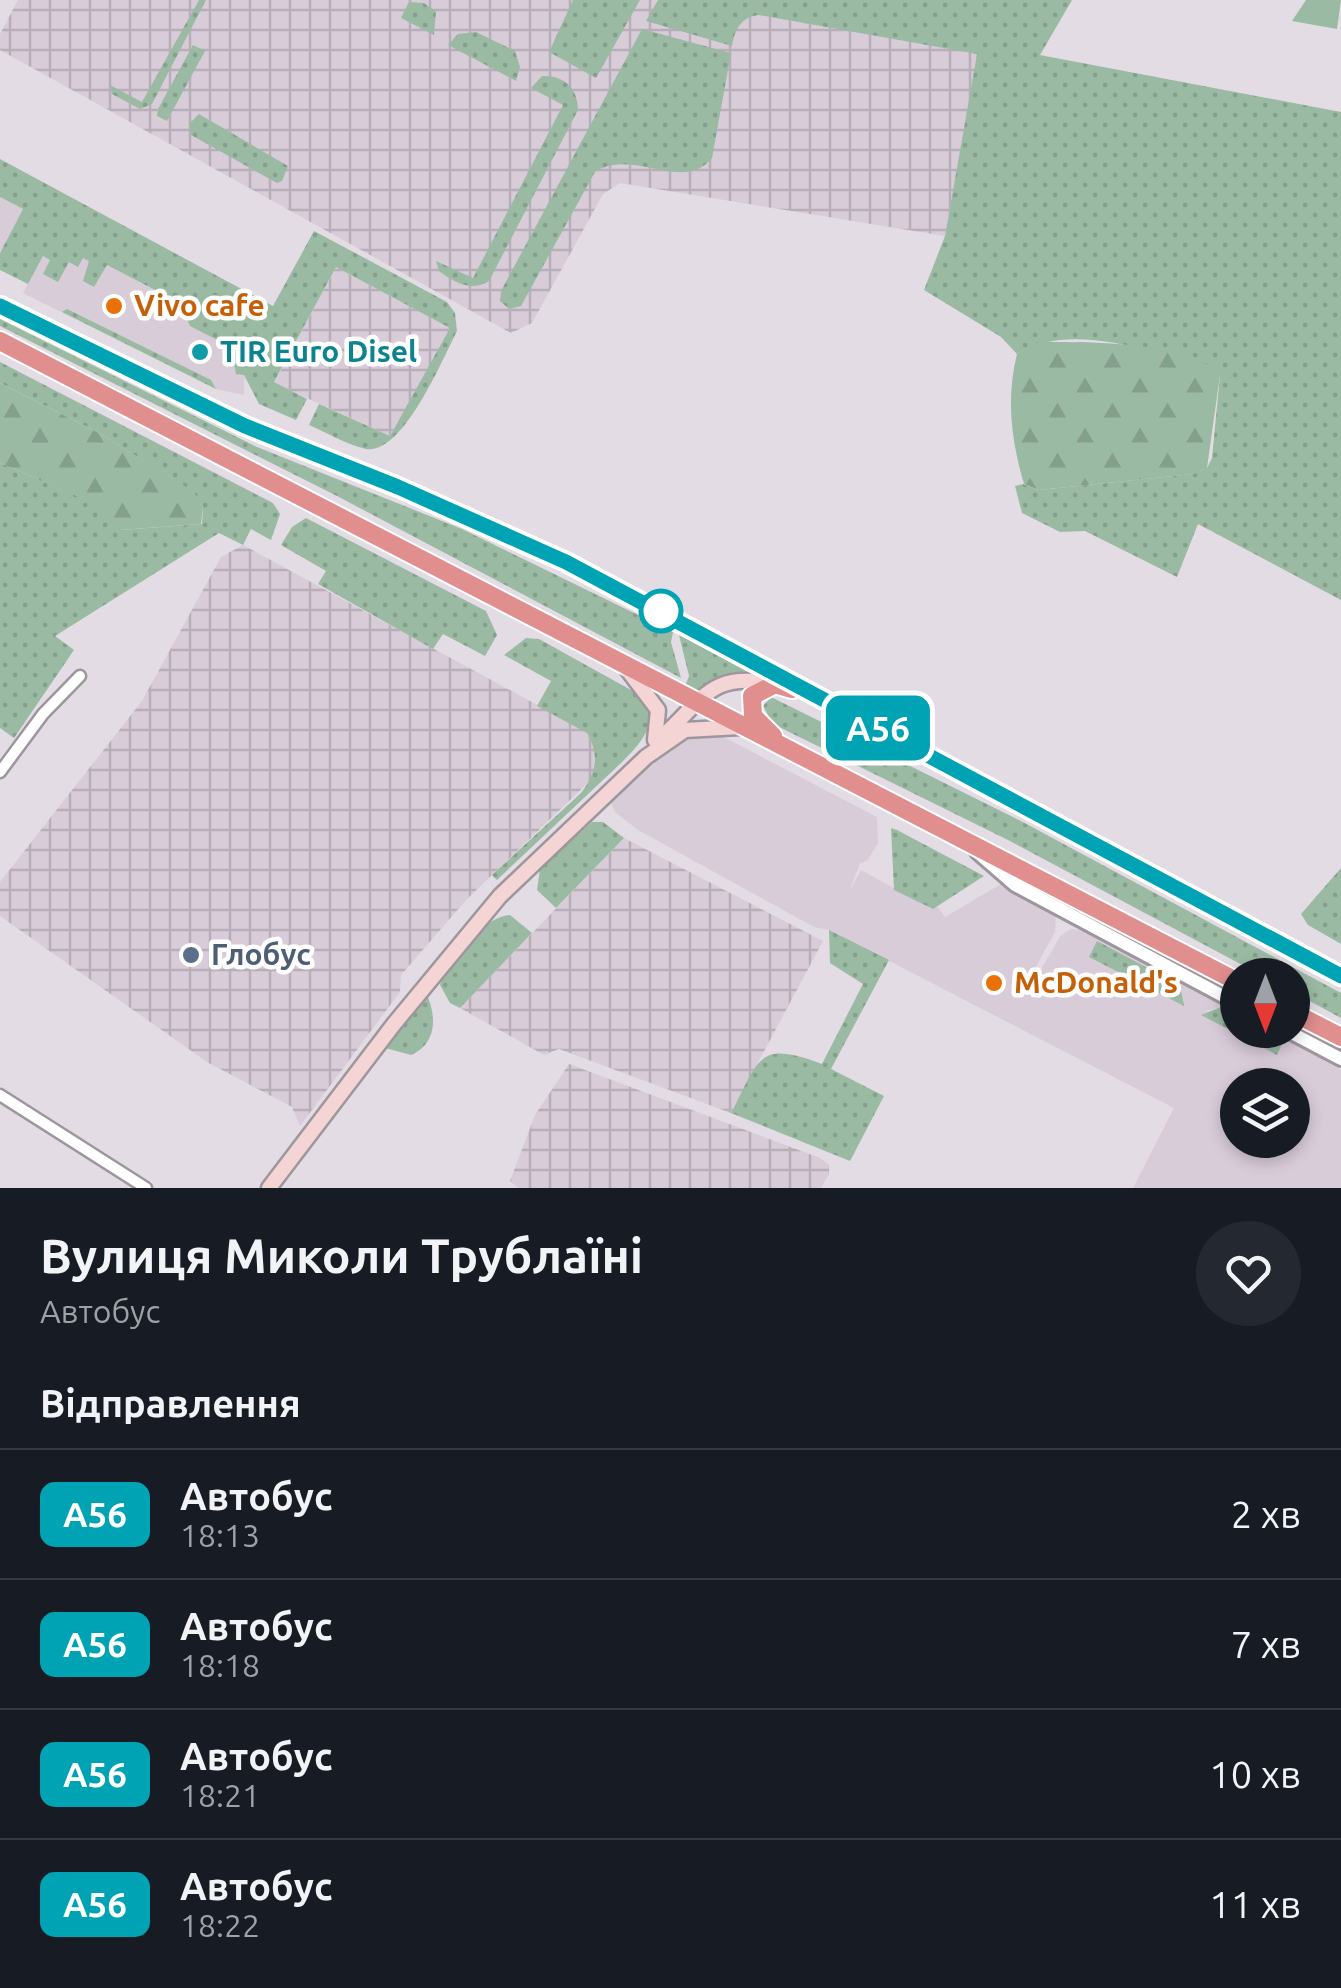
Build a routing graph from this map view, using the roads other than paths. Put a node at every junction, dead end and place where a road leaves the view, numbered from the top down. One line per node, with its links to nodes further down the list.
1 (0, 306): 6 (highway)
2 (0, 341): 3 (highway)
3 (623, 664): 7 (highway); 10 (main road)
4 (80, 676): 11 (street)
5 (775, 684): 6 (highway); 7 (main road); 9 (highway)
6 (817, 696): 14 (highway)
7 (698, 702): 8 (highway); 10 (main road)
8 (746, 728): 9 (highway); 10 (main road)
9 (784, 747): 12 (highway)
10 (650, 751): 22 (main road)
11 (0, 772)
12 (956, 833): 13 (highway); 15 (street)
13 (1220, 972)
14 (1341, 976)
15 (1220, 994)
16 (1310, 1021): 17 (highway)
17 (1341, 1037)
18 (1310, 1043): 19 (street)
19 (1341, 1059)
20 (0, 1096): 21 (street)
21 (146, 1188)
22 (268, 1188)

